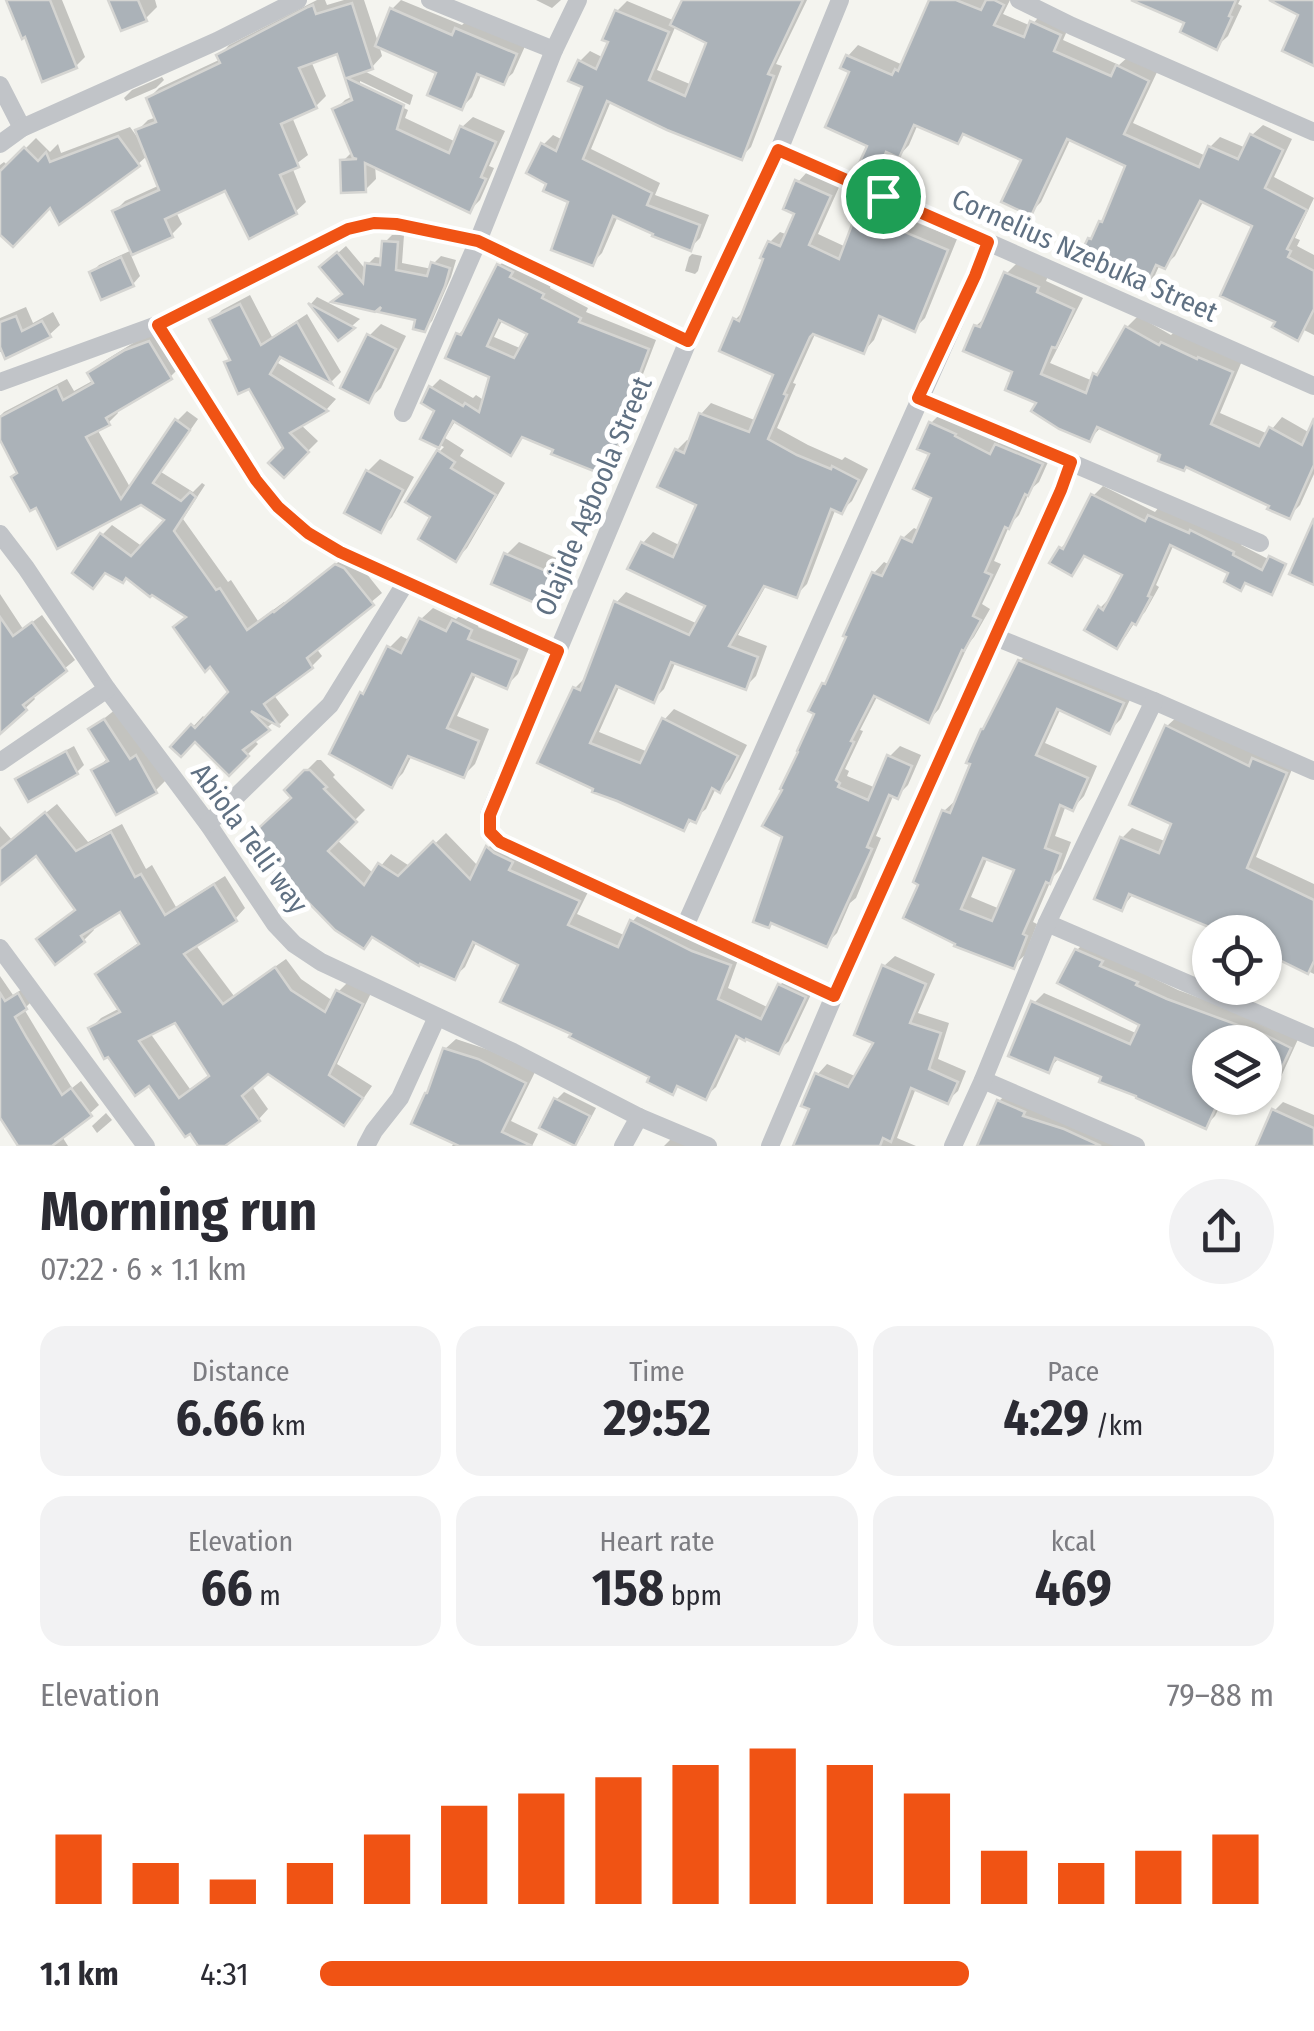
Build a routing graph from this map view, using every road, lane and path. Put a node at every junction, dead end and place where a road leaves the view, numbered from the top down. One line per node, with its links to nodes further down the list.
1 (298, 0): 8 (street)
2 (430, 0): 6 (street)
3 (578, 0): 6 (street)
4 (840, 0): 11 (street, Olajide Agboola Street)
5 (1018, 0): 9 (street)
6 (554, 50): 12 (street)
7 (0, 85): 8 (street)
8 (22, 128): 10 (street)
9 (1314, 132)
10 (0, 144)
11 (778, 150): 13 (street, Cornelius Nzebuka Street); 15 (street, Olajide Agboola Street)
12 (478, 241): 14 (street); 15 (street); 19 (street)
13 (988, 242): 17 (street, Cornelius Nzebuka Street); 18 (street)
14 (158, 325): 16 (street); 23 (street)
15 (688, 341): 25 (street, Olajide Agboola Street)
16 (0, 382)
17 (1314, 386)
18 (918, 398): 20 (street); 32 (street)
19 (403, 413)
20 (1071, 462): 22 (street); 24 (street)
21 (0, 534): 26 (street, Abiola Telli way)
22 (1260, 543)
23 (406, 582): 25 (street); 30 (street)
24 (995, 637): 27 (street); 34 (street)
25 (558, 651): 32 (street, Olajide Agboola Street)
26 (107, 688): 28 (street); 30 (street, Abiola Telli way)
27 (1154, 701): 29 (street); 31 (street)
28 (0, 762)
29 (1314, 771)
30 (208, 824): 35 (street, Abiola Telli way)
31 (1047, 923): 36 (street); 37 (street)
32 (684, 926): 34 (street, Olajide Agboola Street)
33 (0, 948): 39 (street)
34 (834, 996): 43 (street)
35 (437, 1017): 38 (street, Abiola Telli way); 40 (street)
36 (1314, 1038)
37 (983, 1080): 44 (street); 45 (street)
38 (639, 1117): 41 (street); 42 (street, Abiola Telli way)
39 (146, 1146)
40 (366, 1146)
41 (623, 1146)
42 (708, 1146)
43 (770, 1146)
44 (954, 1146)
45 (1136, 1146)

